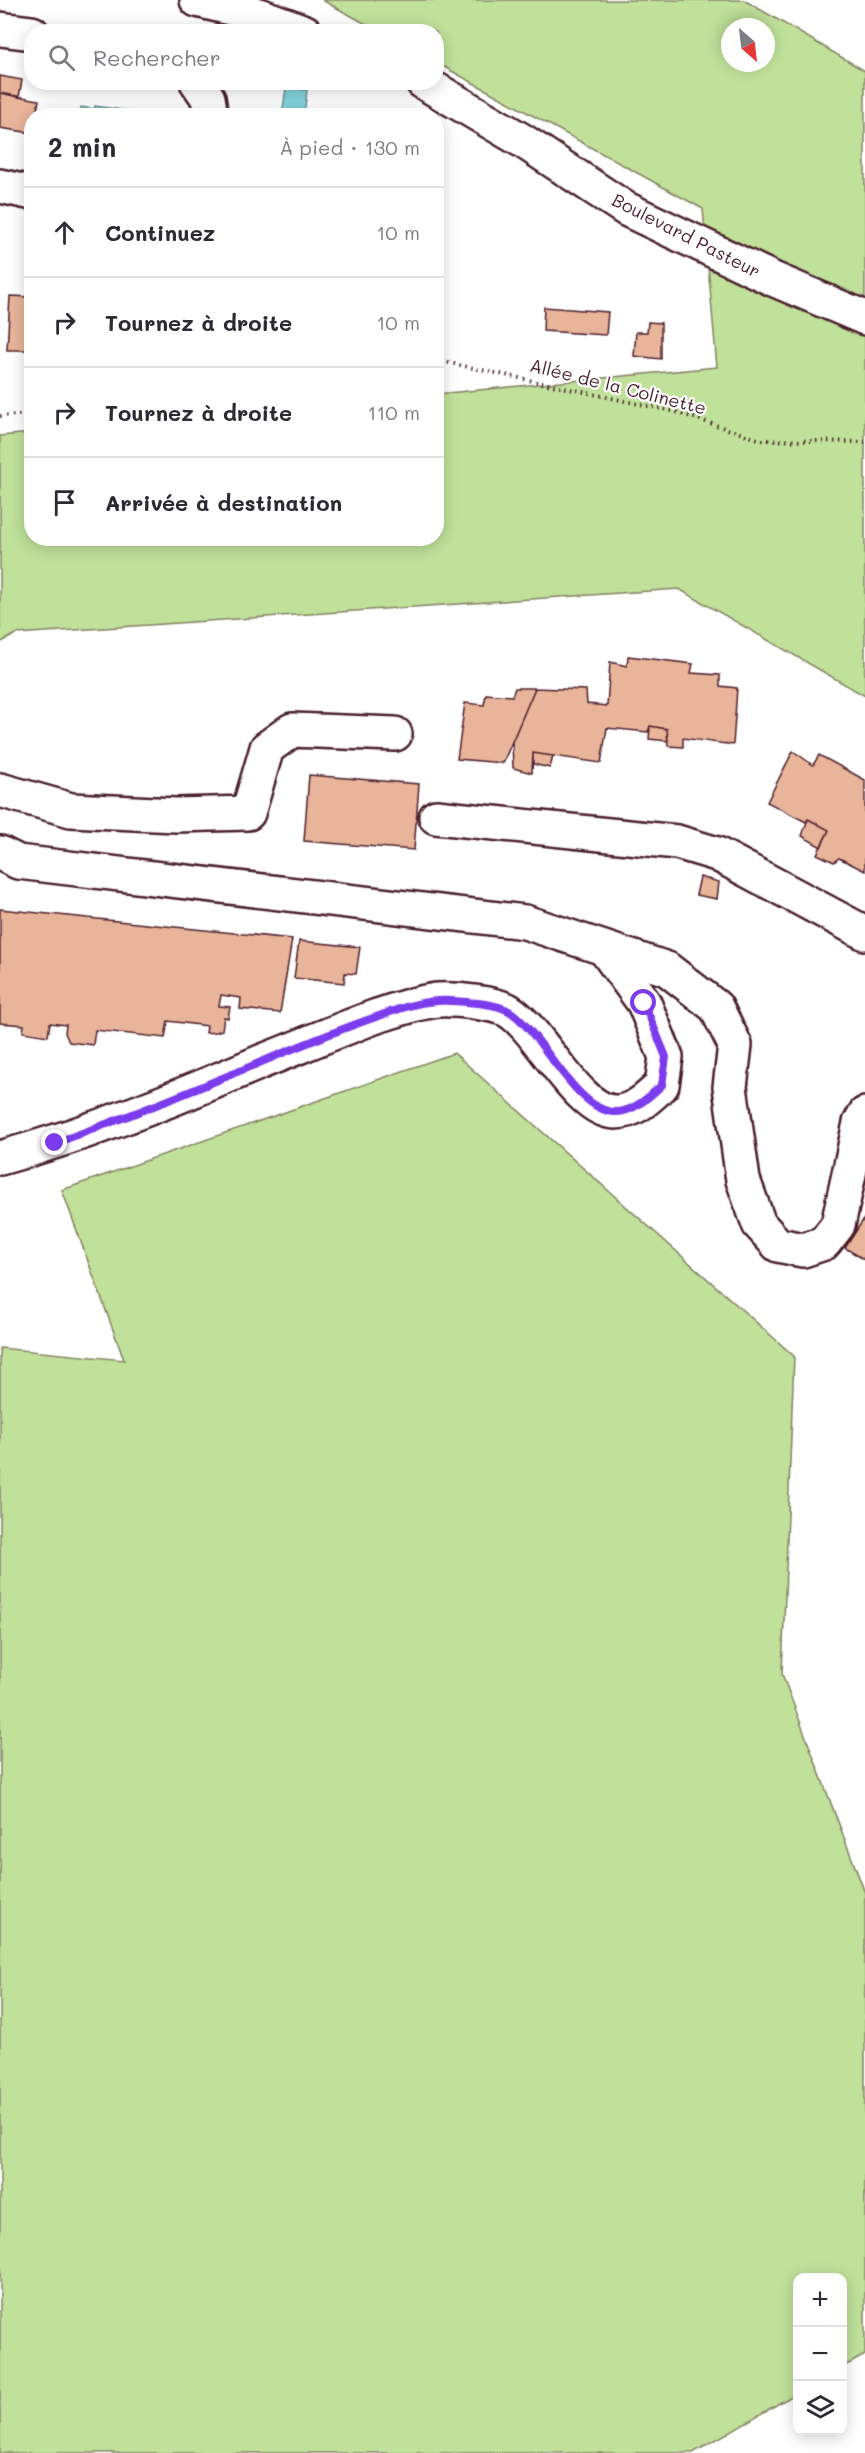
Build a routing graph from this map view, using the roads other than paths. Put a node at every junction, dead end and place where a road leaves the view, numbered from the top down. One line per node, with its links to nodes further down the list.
1 (197, 0): 2 (street)
2 (283, 24)
3 (0, 29): 4 (street)
4 (24, 32)
5 (202, 90): 7 (street)
6 (437, 90): 10 (street, Boulevard Pasteur)
7 (210, 108)
8 (0, 186): 9 (street)
9 (24, 191)
10 (865, 318)
11 (395, 734): 12 (street)
12 (0, 790)
13 (436, 817): 15 (street)
14 (0, 853): 16 (street)
15 (865, 933)
16 (604, 948): 18 (street); 19 (street)
17 (865, 1114): 19 (street)
18 (0, 1158)
19 (854, 1209)

